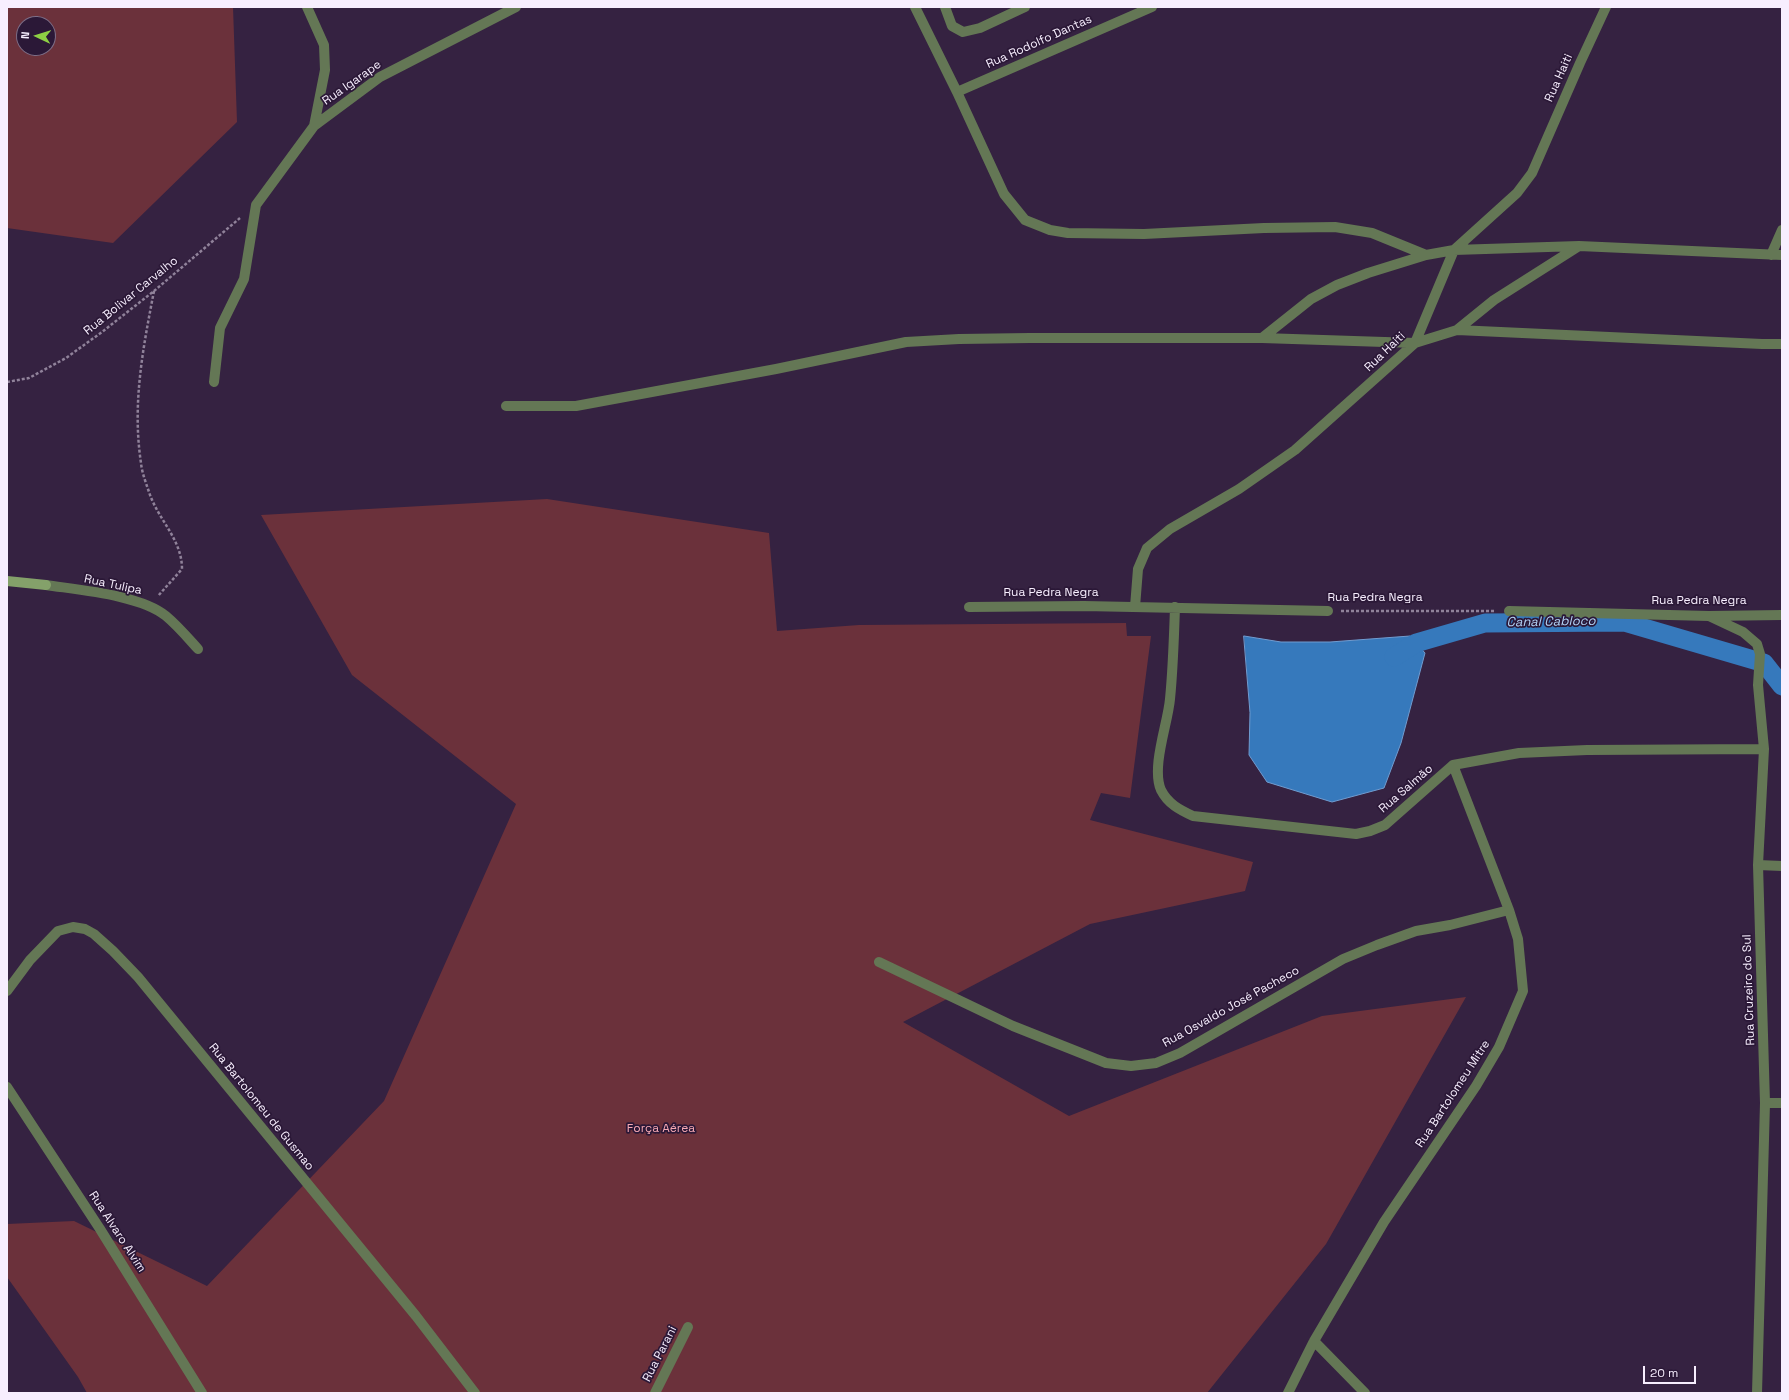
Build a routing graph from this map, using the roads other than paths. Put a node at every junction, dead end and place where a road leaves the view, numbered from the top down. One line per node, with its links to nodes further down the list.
1 (307, 7): 9 (street)
2 (516, 7): 9 (street, Rua Igarape)
3 (914, 7): 8 (street)
4 (945, 7): 5 (street)
5 (1025, 7)
6 (1152, 7): 8 (street, Rua Rodolfo Dantas)
7 (1606, 7): 12 (street, Rua Haiti)
8 (957, 92): 13 (street)
9 (314, 126): 20 (street, Rua Igarape)
10 (1782, 230): 14 (street)
11 (1579, 246): 12 (street); 14 (street); 16 (street)
12 (1454, 250): 13 (street); 18 (street, Rua Haiti)
13 (1426, 255): 17 (street)
14 (1772, 255): 15 (street)
15 (1782, 255)
16 (1457, 330): 18 (street); 19 (street)
17 (1262, 338): 18 (street); 21 (street)
18 (1415, 343): 26 (street, Rua Haiti)
19 (1782, 344)
20 (214, 382)
21 (506, 406)
22 (7, 580): 23 (main road, Rua Tulipa)
23 (46, 585): 31 (street, Rua Tulipa)
24 (969, 606): 26 (street, Rua Pedra Negra)
25 (1175, 607): 26 (street, Rua Pedra Negra); 27 (street, Rua Pedra Negra); 33 (street, Rua Salmão)
26 (1135, 608)
27 (1328, 610)
28 (1508, 611): 30 (street, Rua Pedra Negra)
29 (1782, 615): 30 (street, Rua Pedra Negra)
30 (1709, 616): 32 (street, Rua Cruzeiro do Sul)
31 (198, 649)
32 (1764, 749): 33 (street); 34 (street, Rua Cruzeiro do Sul)
33 (1453, 764): 36 (street, Rua Bartolomeu Mitre)
34 (1758, 865): 35 (street); 40 (street, Rua Cruzeiro do Sul)
35 (1782, 866)
36 (1510, 910): 37 (street, Rua Osvaldo José Pacheco); 43 (street, Rua Bartolomeu Mitre)
37 (879, 962)
38 (7, 991): 45 (street, Rua Bartolomeu de Gusmao)
39 (7, 1088): 44 (street, Rua Alvaro Alvim)
40 (1765, 1103): 41 (street); 49 (street, Rua Cruzeiro do Sul)
41 (1782, 1103)
42 (688, 1326): 46 (street, Rua Parani)
43 (1314, 1342): 47 (street, Rua Bartolomeu Mitre); 48 (street)
44 (202, 1393)
45 (475, 1393)
46 (655, 1393)
47 (1288, 1393)
48 (1365, 1393)
49 (1757, 1393)

